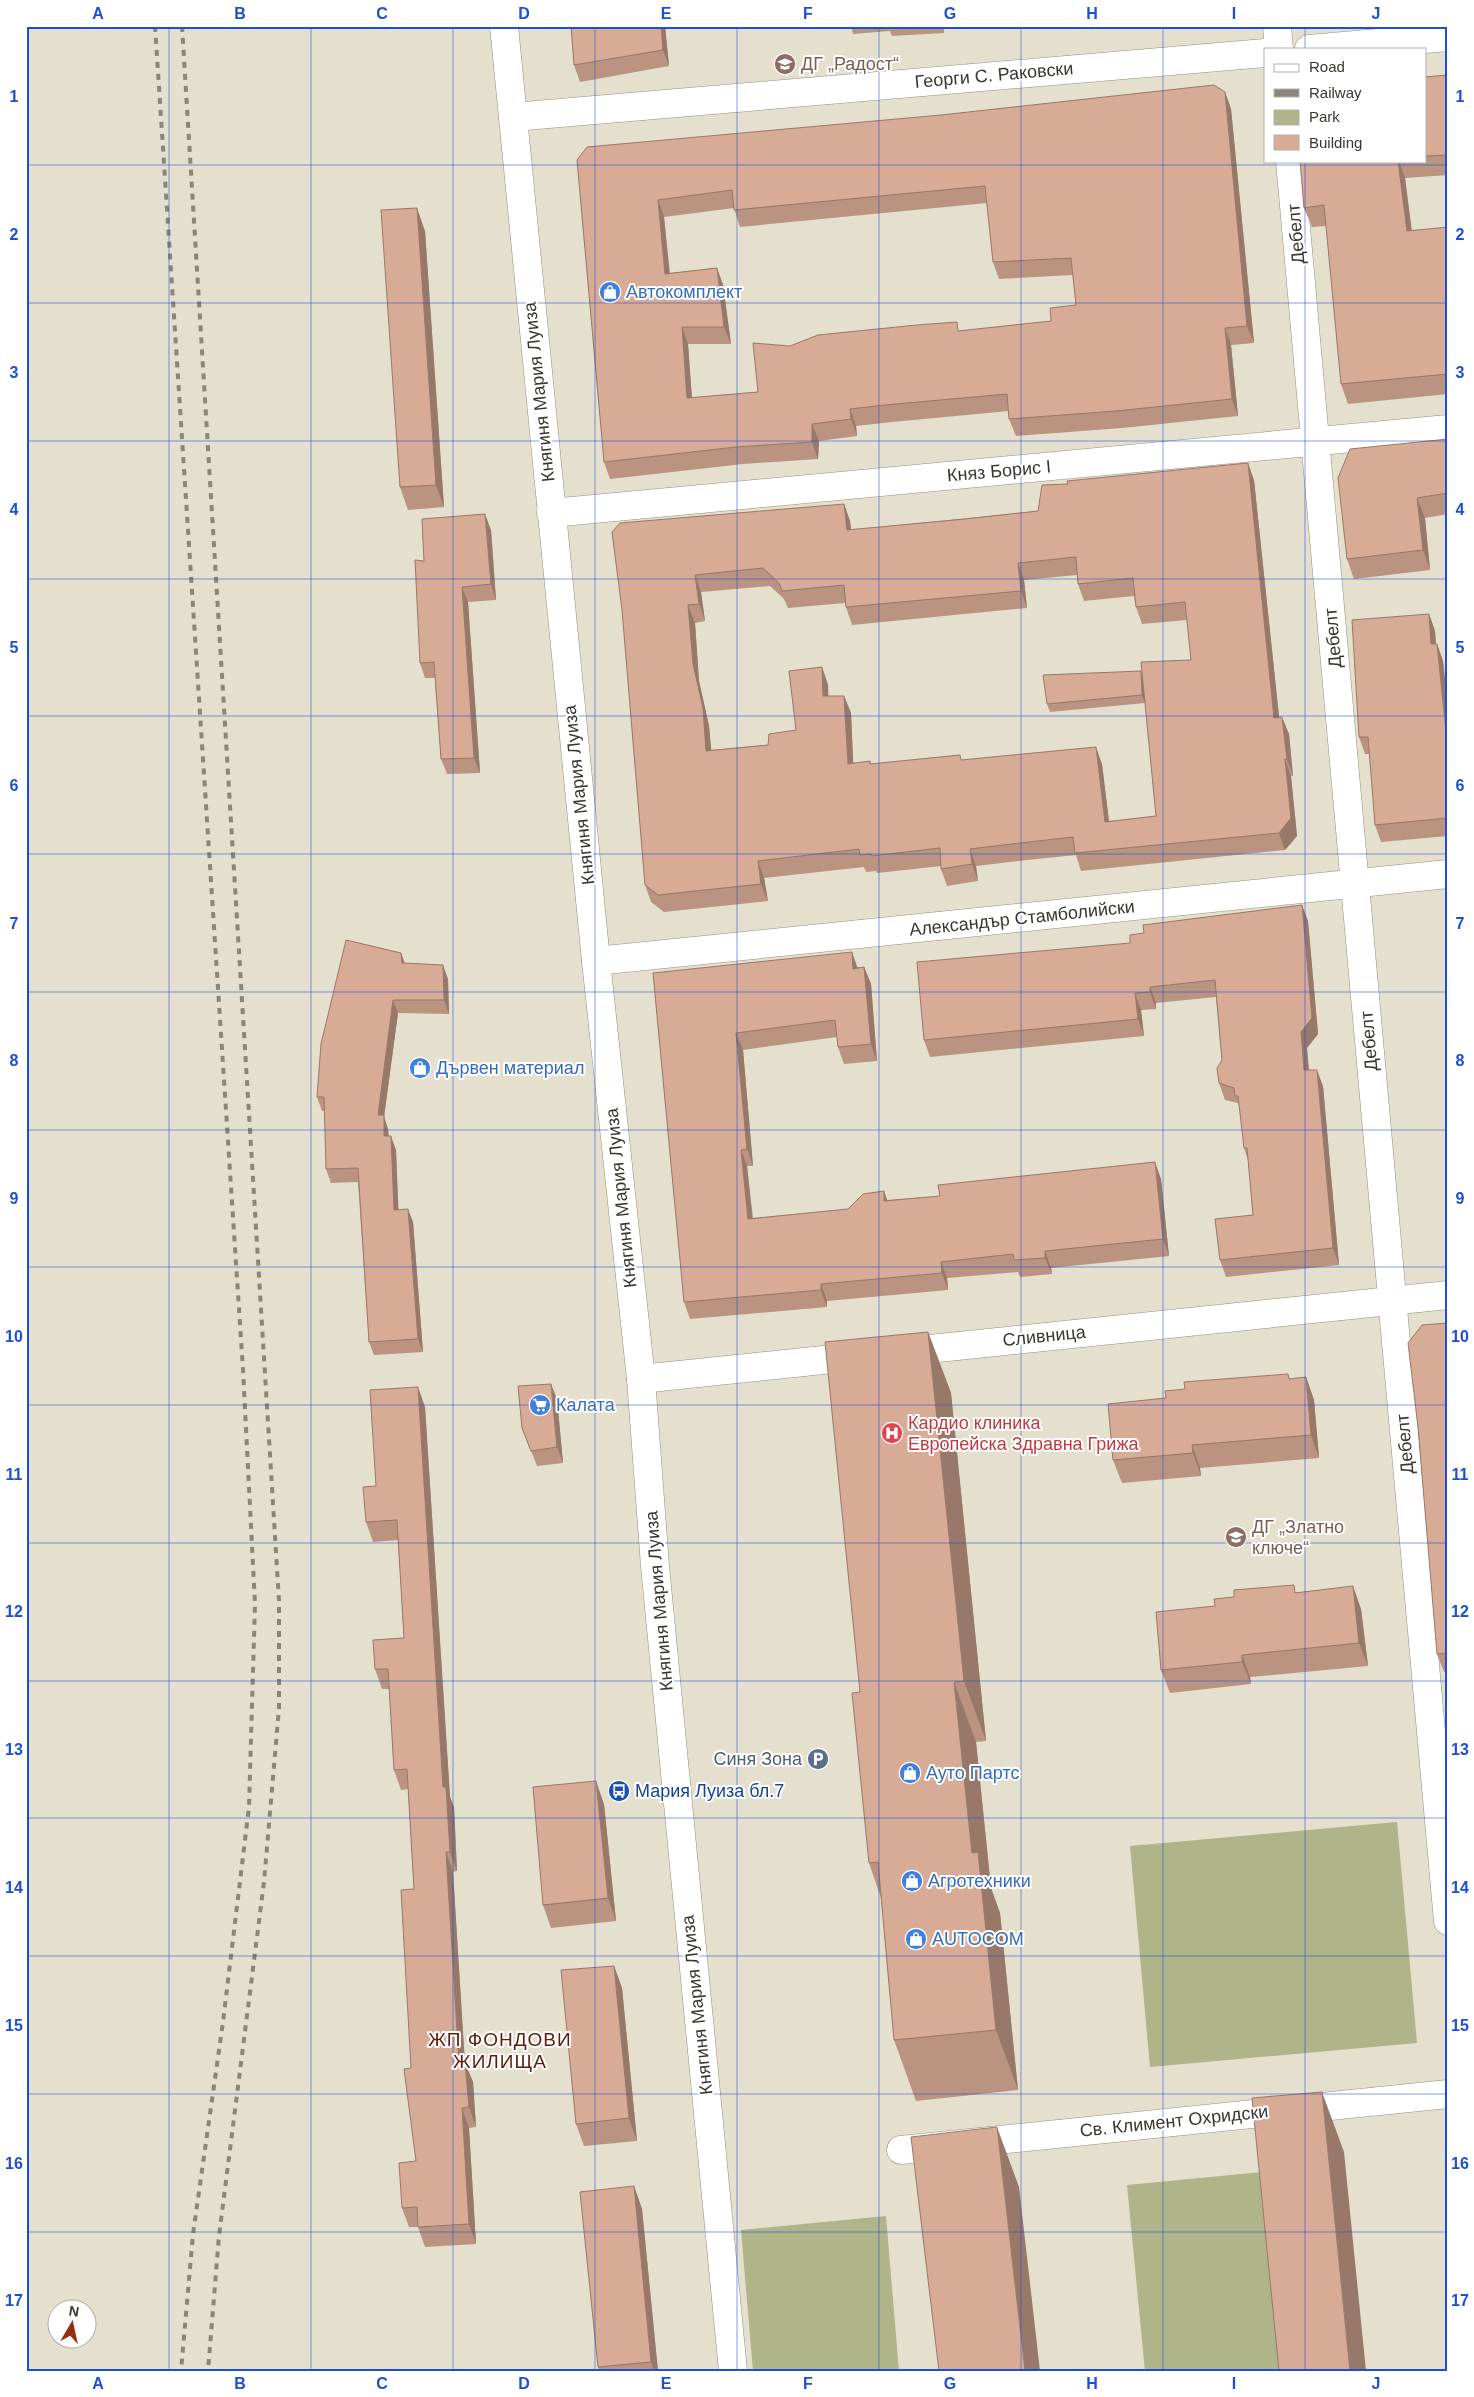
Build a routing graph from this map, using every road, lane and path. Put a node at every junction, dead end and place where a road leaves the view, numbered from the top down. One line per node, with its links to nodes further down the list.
1 (504, 26): 7 (street, Княгиня Мария Луиза)
2 (1277, 26): 4 (street)
3 (1448, 37): 5 (street)
4 (1280, 48)
5 (1321, 48)
6 (1264, 52): 7 (street, Георги С. Раковски)
7 (513, 116): 11 (street, Княгиня Мария Луиза)
8 (1290, 162): 10 (street, Дебелт)
9 (1448, 430): 10 (street, Княз Борис I)
10 (1315, 442): 11 (street, Княз Борис I); 13 (street, Дебелт)
11 (551, 513): 14 (street, Княгиня Мария Луиза)
12 (1448, 874): 13 (street, Александър Стамболийски)
13 (1355, 884): 14 (street, Александър Стамболийски); 16 (street, Дебелт)
14 (596, 961): 17 (street, Княгиня Мария Луиза)
15 (1448, 1295): 16 (street, Сливница)
16 (1392, 1300): 17 (street, Сливница); 18 (street, Дебелт)
17 (641, 1379): 22 (street, Княгиня Мария Луиза)
18 (1439, 1717): 19 (street, Дебелт)
19 (1448, 1921)
20 (1448, 2094): 21 (street, Св. Климент Охридски)
21 (901, 2150)
22 (733, 2371)

